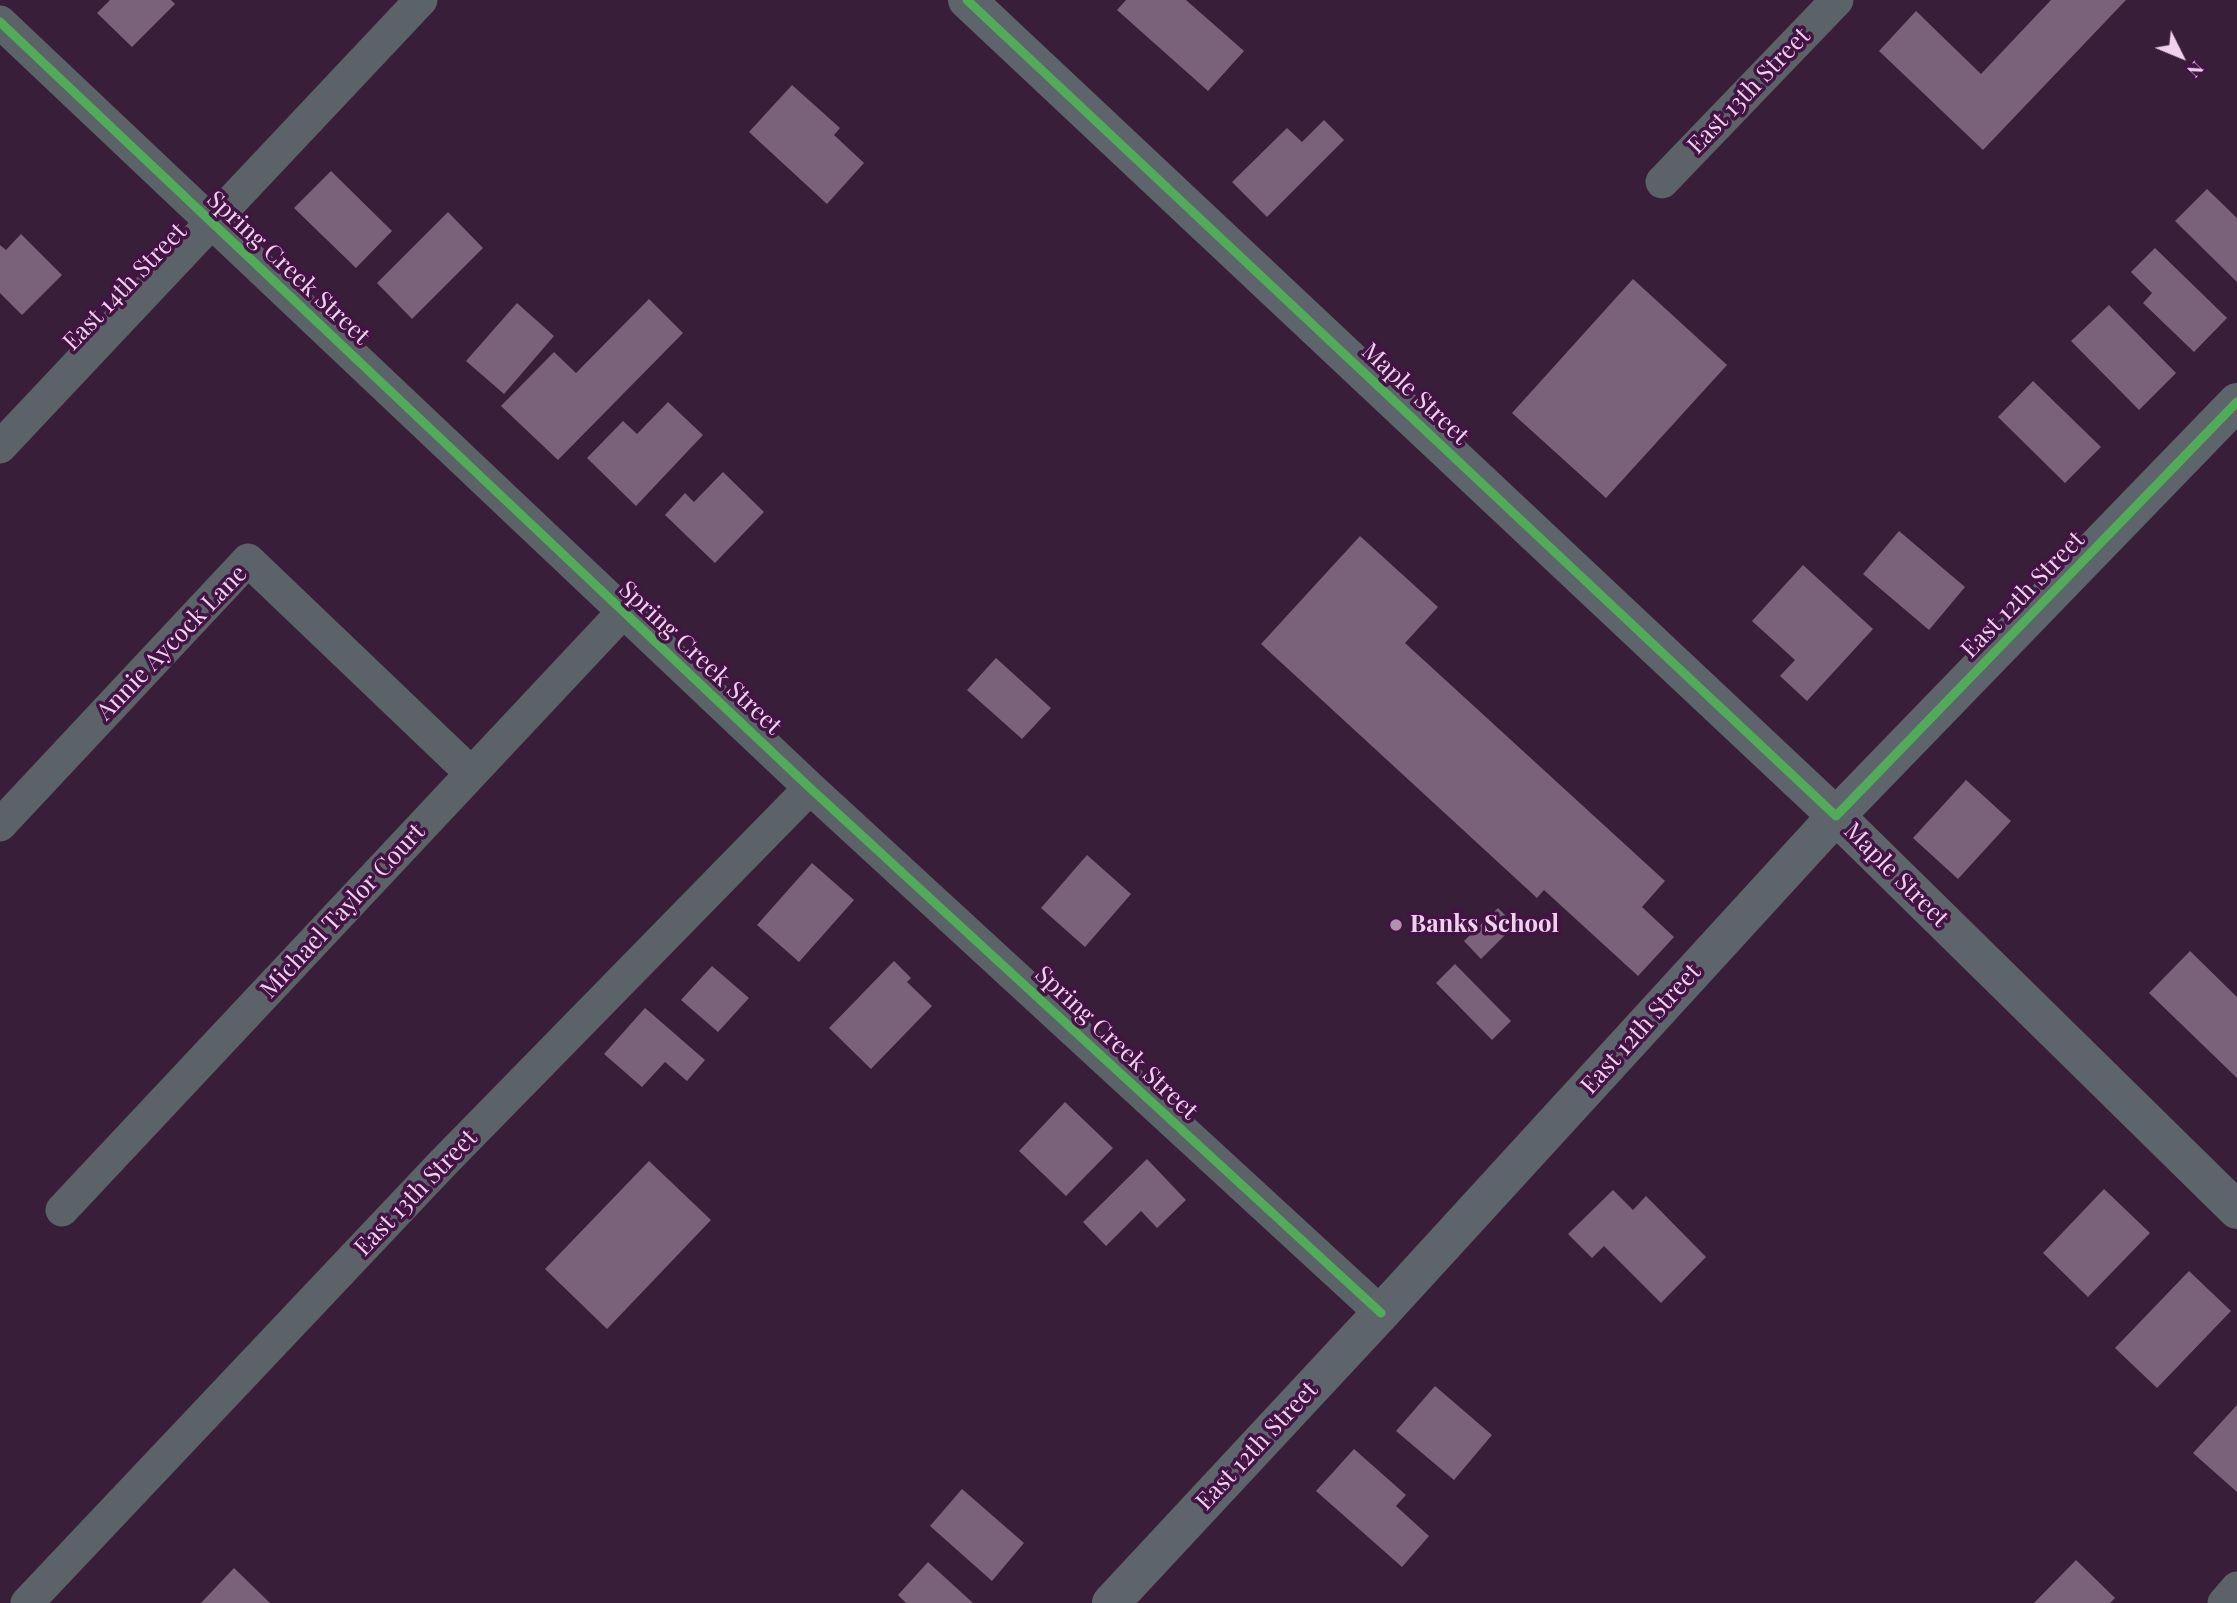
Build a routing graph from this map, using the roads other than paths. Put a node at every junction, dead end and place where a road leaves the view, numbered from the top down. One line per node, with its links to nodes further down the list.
1 (421, 0): 6 (street, East 14th Street)
2 (967, 0): 12 (main road, Maple Street)
3 (1836, 0): 5 (street, East 13th Street)
4 (0, 22): 6 (street, Spring Creek Street)
5 (1662, 182)
6 (212, 223): 8 (street, East 14th Street); 9 (street, Spring Creek Street)
7 (2237, 402): 12 (main road, East 12th Street)
8 (0, 447)
9 (623, 612): 10 (street, Michael Taylor Court); 11 (street, Spring Creek Street)
10 (471, 774): 13 (street, Annie Aycock Lane); 14 (street, Michael Taylor Court)
11 (810, 788): 16 (street, Spring Creek Street); 18 (street, East 13th Street)
12 (1836, 816): 15 (main road, Maple Street); 16 (main road, East 12th Street)
13 (0, 825)
14 (62, 1210)
15 (2237, 1210)
16 (1381, 1314): 19 (main road, East 12th Street)
17 (2237, 1588): 20 (street)
18 (27, 1603)
19 (1111, 1603)
20 (2224, 1603)

